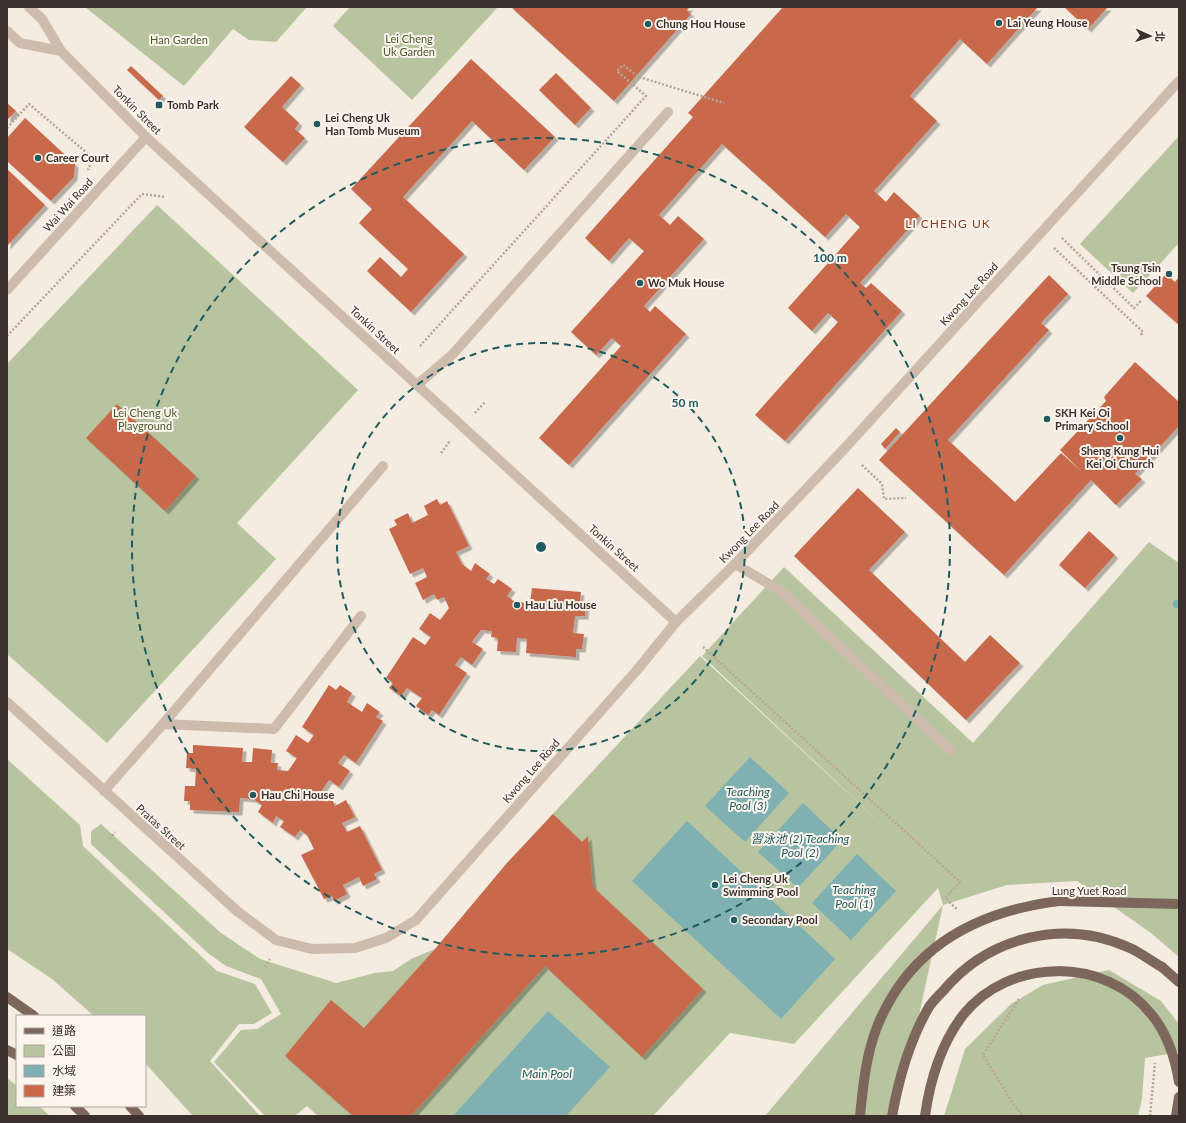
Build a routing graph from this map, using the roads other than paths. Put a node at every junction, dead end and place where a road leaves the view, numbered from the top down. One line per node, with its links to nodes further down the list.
1 (29, 7): 3 (street, Tonkin Street)
2 (7, 31): 3 (street)
3 (61, 50): 6 (street, Tonkin Street)
4 (1179, 81): 10 (street, Kwong Lee Road)
5 (668, 112): 8 (street)
6 (146, 137): 7 (street, Wai Wai Road); 8 (street, Tonkin Street)
7 (7, 290)
8 (417, 385): 12 (street, Tonkin Street)
9 (383, 466): 14 (street)
10 (735, 564): 12 (street, Kwong Lee Road); 15 (street)
11 (361, 616): 14 (street)
12 (676, 622): 18 (street, Kwong Lee Road)
13 (7, 702): 16 (street, Pratas Street)
14 (163, 724): 16 (street)
15 (951, 750)
16 (104, 791): 18 (street, Pratas Street)
17 (1179, 904): 30 (main road, Lung Yuet Road, bridge)
18 (312, 949)
19 (1179, 982): 31 (main road, bridge)
20 (7, 997): 21 (main road)
21 (33, 1015)
22 (7, 1050): 23 (main road)
23 (16, 1054)
24 (1179, 1082): 32 (main road, bridge)
25 (1179, 1097): 33 (main road)
26 (76, 1107): 28 (main road)
27 (131, 1107): 29 (main road)
28 (85, 1116)
29 (139, 1116)
30 (860, 1116)
31 (892, 1116)
32 (924, 1116)
33 (1176, 1116)

